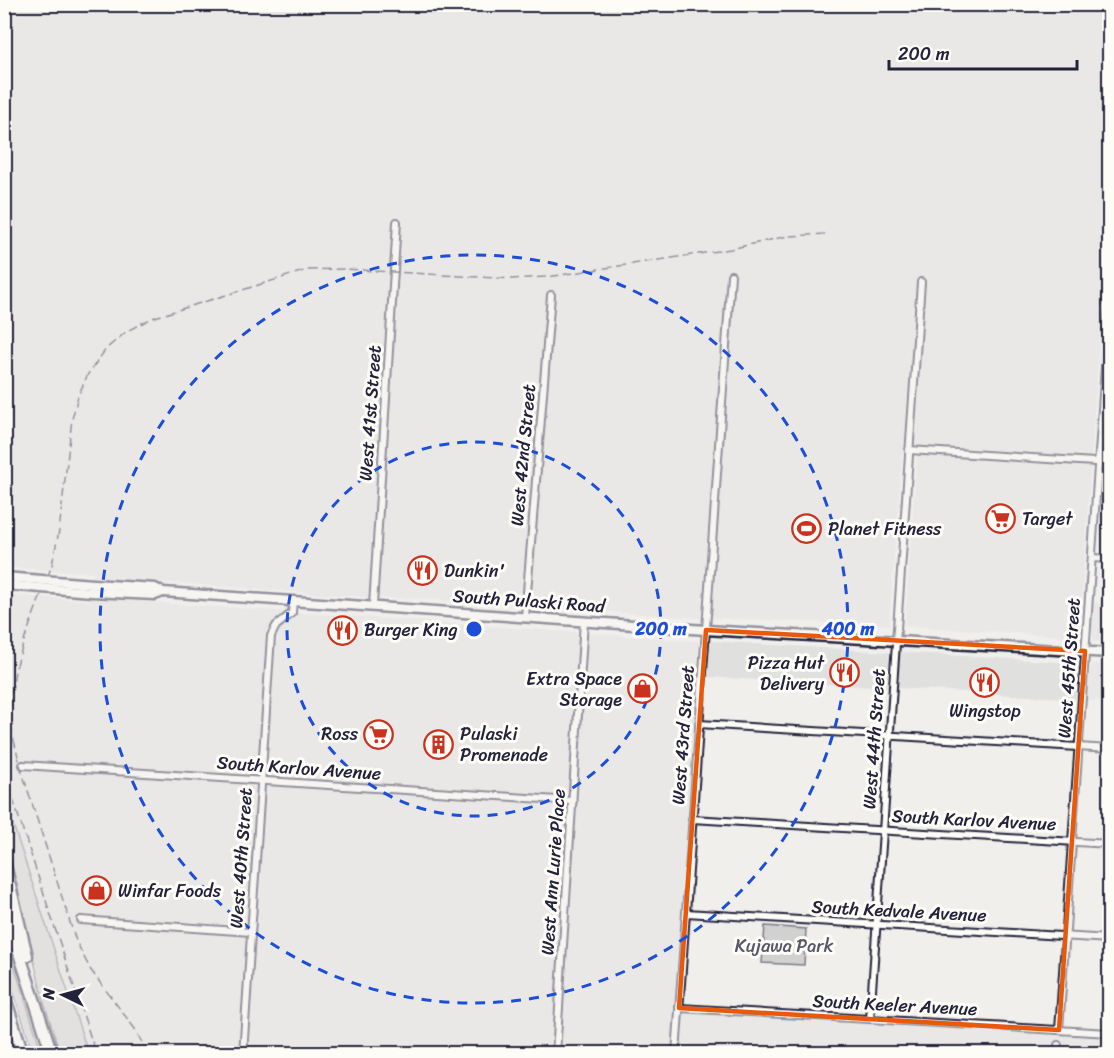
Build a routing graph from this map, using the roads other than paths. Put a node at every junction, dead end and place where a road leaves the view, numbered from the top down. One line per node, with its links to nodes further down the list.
1 (397, 222): 16 (street, West 41st Street)
2 (731, 275): 19 (street, West 43rd Street)
3 (921, 282): 7 (street, West 44th Street)
4 (551, 295): 17 (street, West 42nd Street)
5 (1109, 308): 6 (street, West 45th Street)
6 (1107, 367): 8 (street, West 45th Street)
7 (909, 450): 8 (street); 20 (street, West 44th Street)
8 (1098, 463): 9 (street); 10 (street, West 45th Street)
9 (1110, 463)
10 (1092, 558): 11 (street); 21 (street, West 45th Street)
11 (1110, 559)
12 (4, 577): 14 (main road, South Pulaski Road, bridge)
13 (4, 585): 14 (main road, South Pulaski Road, bridge)
14 (163, 592): 15 (main road, South Pulaski Road)
15 (293, 600): 16 (main road, South Pulaski Road); 28 (street, West 40th Street)
16 (373, 606): 17 (main road, South Pulaski Road)
17 (525, 617): 18 (main road, South Pulaski Road)
18 (584, 621): 19 (main road, South Pulaski Road); 29 (street, West Ann Lurie Place)
19 (706, 630): 20 (main road, South Pulaski Road); 23 (street, West 43rd Street)
20 (896, 640): 21 (main road, South Pulaski Road); 24 (street, West 44th Street)
21 (1085, 651): 22 (main road, South Pulaski Road); 25 (street, West 45th Street)
22 (1110, 653)
23 (699, 724): 24 (street); 30 (street, West 43rd Street)
24 (890, 735): 25 (street); 31 (street, West 44th Street)
25 (1079, 747): 26 (street); 32 (street, West 45th Street)
26 (1110, 749)
27 (24, 765): 28 (street, South Karlov Avenue)
28 (261, 780): 29 (street, South Karlov Avenue); 39 (street, West 40th Street)
29 (573, 801): 54 (street, West Ann Lurie Place)
30 (692, 819): 31 (street, South Karlov Avenue); 36 (street, West 43rd Street)
31 (883, 830): 32 (street, South Karlov Avenue); 38 (street, West 44th Street)
32 (1072, 841): 33 (street, South Karlov Avenue); 40 (street, West 45th Street)
33 (1110, 843)
34 (4, 861): 43 (highway)
35 (4, 907): 43 (highway)
36 (686, 913): 38 (street, South Kedvale Avenue); 45 (street, West 43rd Street)
37 (81, 920): 39 (street)
38 (876, 925): 40 (street, South Kedvale Avenue); 46 (street, West 44th Street)
39 (251, 932): 53 (street, West 40th Street)
40 (1066, 936): 41 (street, South Kedvale Avenue); 48 (street, West 45th Street)
41 (1110, 939)
42 (4, 995): 47 (highway)
43 (36, 1004): 52 (highway)
44 (4, 1006): 47 (highway)
45 (679, 1008): 46 (street, South Keeler Avenue); 55 (street, West 43rd Street)
46 (870, 1019): 48 (street, South Keeler Avenue)
47 (16, 1030): 51 (highway)
48 (1059, 1030): 49 (street, South Keeler Avenue)
49 (1110, 1033)
50 (1058, 1045): 56 (street)
51 (23, 1053)
52 (52, 1053)
53 (243, 1053)
54 (556, 1053)
55 (676, 1053)
56 (1057, 1053)

